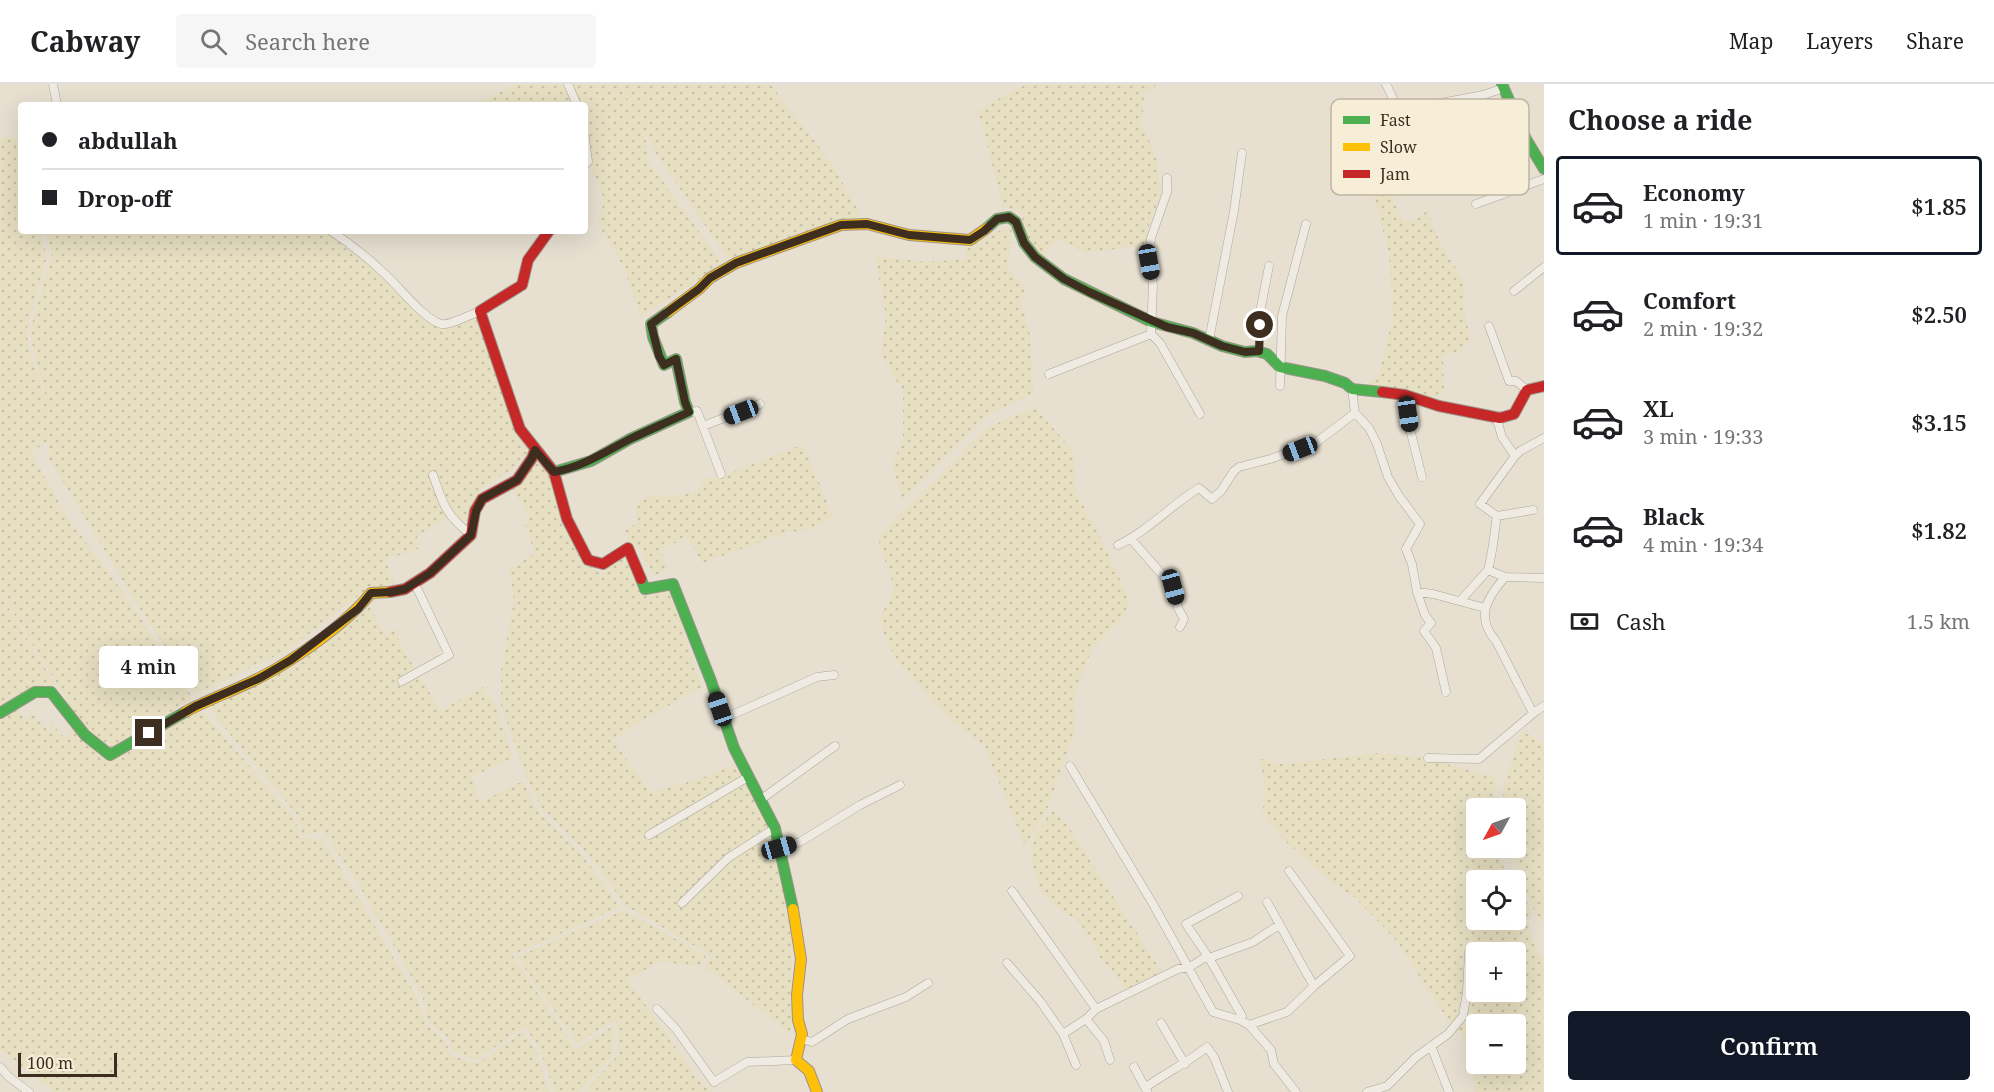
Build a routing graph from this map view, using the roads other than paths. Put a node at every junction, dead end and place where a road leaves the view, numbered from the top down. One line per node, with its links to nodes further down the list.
1 (53, 84): 7 (street)
2 (568, 84): 8 (street)
3 (1386, 84): 5 (street)
4 (1503, 86): 6 (street)
5 (1393, 99)
6 (1462, 99)
7 (56, 102)
8 (576, 102)
9 (1529, 144): 11 (street)
10 (1242, 153): 27 (street)
11 (1544, 169)
12 (1167, 178): 24 (street)
13 (1544, 179): 14 (street)
14 (1529, 185)
15 (1500, 195): 16 (street)
16 (1476, 204)
17 (1306, 224): 29 (street)
18 (335, 234): 23 (street)
19 (547, 234): 23 (street)
20 (1269, 266): 28 (street)
21 (1544, 267): 22 (street)
22 (1514, 291)
23 (480, 311): 43 (street)
24 (1152, 322): 26 (street); 27 (street); 37 (street)
25 (1489, 326): 34 (street)
26 (1151, 334): 30 (street); 39 (street)
27 (1209, 340): 28 (street)
28 (1259, 351): 29 (street)
29 (1280, 367): 31 (street); 33 (street)
30 (1049, 374)
31 (1280, 386)
32 (1544, 386): 34 (street)
33 (1352, 389): 35 (street); 38 (street)
34 (1527, 390): 40 (street)
35 (1405, 395): 40 (street); 48 (street)
36 (760, 404): 41 (street)
37 (689, 412): 41 (street); 45 (street)
38 (1355, 412): 52 (street); 58 (street)
39 (1200, 414)
40 (1497, 416): 44 (street)
41 (703, 426): 46 (street)
42 (1544, 438): 44 (street)
43 (535, 450): 45 (street); 51 (street)
44 (1515, 456): 50 (street)
45 (554, 472): 68 (street)
46 (722, 474)
47 (434, 475): 51 (street)
48 (1422, 477)
49 (1533, 510): 50 (street)
50 (1497, 516): 54 (street)
51 (471, 535): 57 (street)
52 (1131, 539): 53 (street); 61 (street)
53 (1118, 545)
54 (1488, 570): 55 (street); 59 (street)
55 (1505, 577): 56 (street); 60 (street)
56 (1544, 578)
57 (414, 582): 63 (street); 67 (street)
58 (1417, 592): 59 (street); 64 (street)
59 (1460, 600): 60 (street)
60 (1485, 608): 66 (street)
61 (1180, 627)
62 (834, 675): 68 (street)
63 (402, 681)
64 (1446, 692)
65 (1544, 706): 66 (street)
66 (1536, 711): 70 (street)
67 (0, 713)
68 (723, 719): 72 (street)
69 (835, 746): 74 (street)
70 (1428, 758)
71 (1070, 766): 86 (street)
72 (748, 777): 74 (street); 76 (street)
73 (900, 785): 77 (street)
74 (760, 800): 75 (street)
75 (775, 828): 77 (street); 82 (street)
76 (649, 835)
77 (779, 848): 97 (street)
78 (1289, 871): 88 (street)
79 (1012, 891): 91 (street)
80 (1238, 896): 84 (street)
81 (1267, 902): 83 (street)
82 (682, 903)
83 (1279, 925): 84 (street); 88 (street)
84 (1209, 958): 86 (street); 93 (street)
85 (1007, 963): 96 (street)
86 (1187, 967): 91 (street); 93 (street)
87 (928, 983): 97 (street)
88 (1314, 986): 95 (street)
89 (1466, 998): 98 (street)
90 (657, 1009): 99 (street)
91 (1096, 1010): 92 (street)
92 (1086, 1019): 96 (street); 100 (street)
93 (1240, 1020): 95 (street)
94 (1161, 1023): 101 (street)
95 (1249, 1025): 109 (street)
96 (1063, 1034): 102 (street)
97 (801, 1039): 99 (street)
98 (1431, 1046): 110 (street); 111 (street)
99 (796, 1060): 107 (street)
100 (1110, 1060)
101 (1185, 1064): 105 (street); 108 (street)
102 (1076, 1065)
103 (0, 1067): 106 (street)
104 (1134, 1067): 105 (street)
105 (1147, 1090)
106 (29, 1092)
107 (817, 1092)
108 (1227, 1092)
109 (1296, 1092)
110 (1367, 1092)
111 (1449, 1092)

